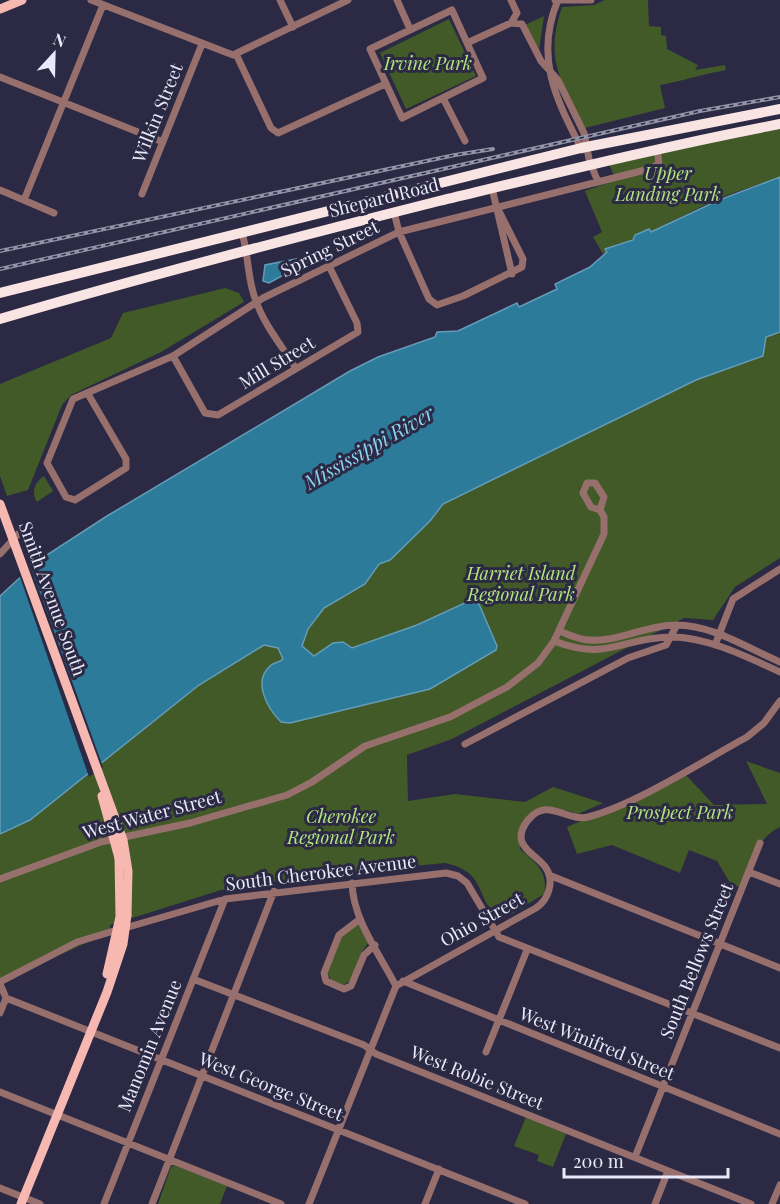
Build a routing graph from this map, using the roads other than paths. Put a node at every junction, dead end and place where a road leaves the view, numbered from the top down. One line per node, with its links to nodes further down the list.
1 (22, 0): 10 (main road)
2 (91, 0): 9 (street)
3 (280, 0): 12 (street)
4 (348, 0): 12 (street)
5 (397, 0): 13 (street)
6 (511, 0): 11 (street)
7 (557, 0): 8 (street); 17 (street)
8 (591, 0)
9 (103, 5): 15 (street); 21 (street)
10 (0, 9)
11 (511, 23): 14 (street); 17 (street)
12 (293, 27): 16 (street)
13 (411, 29): 14 (street); 19 (street)
14 (467, 43): 20 (street)
15 (202, 44): 16 (street); 25 (street, Wilkin Street)
16 (236, 54): 19 (street)
17 (549, 69): 26 (street)
18 (0, 77): 21 (street)
19 (385, 84): 20 (street)
20 (443, 98): 24 (street)
21 (64, 102): 25 (street); 33 (street)
22 (780, 109): 26 (highway, Shepard Road)
23 (780, 124): 27 (highway, Shepard Road)
24 (465, 141)
25 (162, 142): 32 (street, Wilkin Street)
26 (585, 148): 28 (street); 38 (highway, Shepard Road)
27 (657, 149): 28 (highway, Shepard Road); 29 (street, Spring Street)
28 (590, 164): 29 (street); 30 (highway, Shepard Road)
29 (598, 182): 34 (street, Spring Street)
30 (492, 188): 34 (street); 35 (highway, Shepard Road)
31 (0, 190): 33 (street)
32 (142, 194)
33 (24, 200): 36 (street)
34 (497, 207): 37 (street, Spring Street); 41 (street); 41 (street)
35 (394, 212): 37 (street); 39 (highway, Shepard Road)
36 (54, 213)
37 (399, 232): 40 (street, Spring Street); 41 (street)
38 (242, 233): 39 (street); 42 (highway, Shepard Road)
39 (247, 249): 43 (street); 44 (highway, Shepard Road)
40 (329, 266): 43 (street, Spring Street); 46 (street, Mill Street)
41 (512, 274)
42 (0, 293)
43 (256, 303): 45 (street, Spring Street); 46 (street)
44 (0, 319)
45 (172, 356): 46 (street, Mill Street); 47 (street, Spring Street)
46 (296, 369)
47 (88, 394): 47 (street)
48 (0, 504): 72 (main road, Smith Avenue South, bridge)
49 (600, 510): 54 (street, West Water Street)
50 (21, 531): 51 (street)
51 (0, 554)
52 (780, 569): 55 (street)
53 (677, 625): 54 (street); 55 (street); 56 (street)
54 (559, 631): 57 (street, West Water Street)
55 (719, 634): 58 (street); 59 (street)
56 (671, 637): 57 (street); 58 (street); 62 (street)
57 (554, 641): 66 (street, West Water Street)
58 (715, 645): 60 (street)
59 (780, 662)
60 (780, 672)
61 (780, 701): 65 (street)
62 (465, 744)
63 (760, 843): 64 (street, South Bellows Street)
64 (749, 872): 68 (street); 74 (street, South Bellows Street)
65 (549, 875): 73 (street, Ohio Street); 74 (street)
66 (0, 879)
67 (352, 883): 69 (street, South Cherokee Avenue); 71 (street); 73 (street, South Cherokee Avenue)
68 (780, 884)
69 (274, 891): 70 (street, South Cherokee Avenue); 82 (street)
70 (225, 899): 72 (street, South Cherokee Avenue); 78 (street, Manomin Avenue)
71 (360, 919): 75 (street); 75 (street)
72 (121, 929): 80 (street, South Cherokee Avenue); 87 (main road, Smith Avenue South)
73 (493, 931): 76 (street); 79 (street, Ohio Street)
74 (720, 944): 77 (street); 84 (street, South Bellows Street)
75 (375, 945): 81 (street)
76 (527, 950): 84 (street); 86 (street)
77 (780, 968)
78 (193, 979): 82 (street, West Robie Street); 91 (street, Manomin Avenue)
79 (404, 981): 81 (street, Ohio Street); 86 (street, West Winifred Street)
80 (0, 983): 83 (street)
81 (396, 986): 89 (street)
82 (234, 994): 89 (street, West Robie Street); 92 (street)
83 (6, 998): 85 (street); 87 (street, West George Street)
84 (693, 1012): 88 (street); 93 (street, South Bellows Street)
85 (0, 1013)
86 (499, 1020): 90 (street); 93 (street, West Winifred Street)
87 (90, 1032): 91 (street, West George Street); 95 (main road, Smith Avenue South)
88 (780, 1048)
89 (370, 1050): 96 (street); 99 (street, West Robie Street)
90 (486, 1052)
91 (161, 1059): 92 (street, West George Street); 98 (street, Manomin Avenue)
92 (202, 1076): 96 (street, West George Street); 100 (street)
93 (663, 1087): 97 (street, West Winifred Street); 99 (street, South Bellows Street)
94 (0, 1092): 95 (street)
95 (56, 1115): 98 (street); 105 (main road, Smith Avenue South)
96 (338, 1130): 101 (street, West George Street); 110 (street)
97 (780, 1134)
98 (128, 1143): 100 (street); 107 (street, Manomin Avenue)
99 (635, 1157): 102 (street, West Robie Street)
100 (169, 1159): 108 (street); 109 (street)
101 (439, 1169): 111 (street); 112 (street, West George Street)
102 (668, 1171): 113 (street); 114 (street, West Robie Street)
103 (780, 1185): 115 (street)
104 (0, 1188): 105 (street)
105 (22, 1201): 106 (street)
106 (39, 1204)
107 (104, 1204)
108 (152, 1204)
109 (281, 1204)
110 (309, 1204)
111 (425, 1204)
112 (525, 1204)
113 (655, 1204)
114 (751, 1204)
115 (772, 1204)

